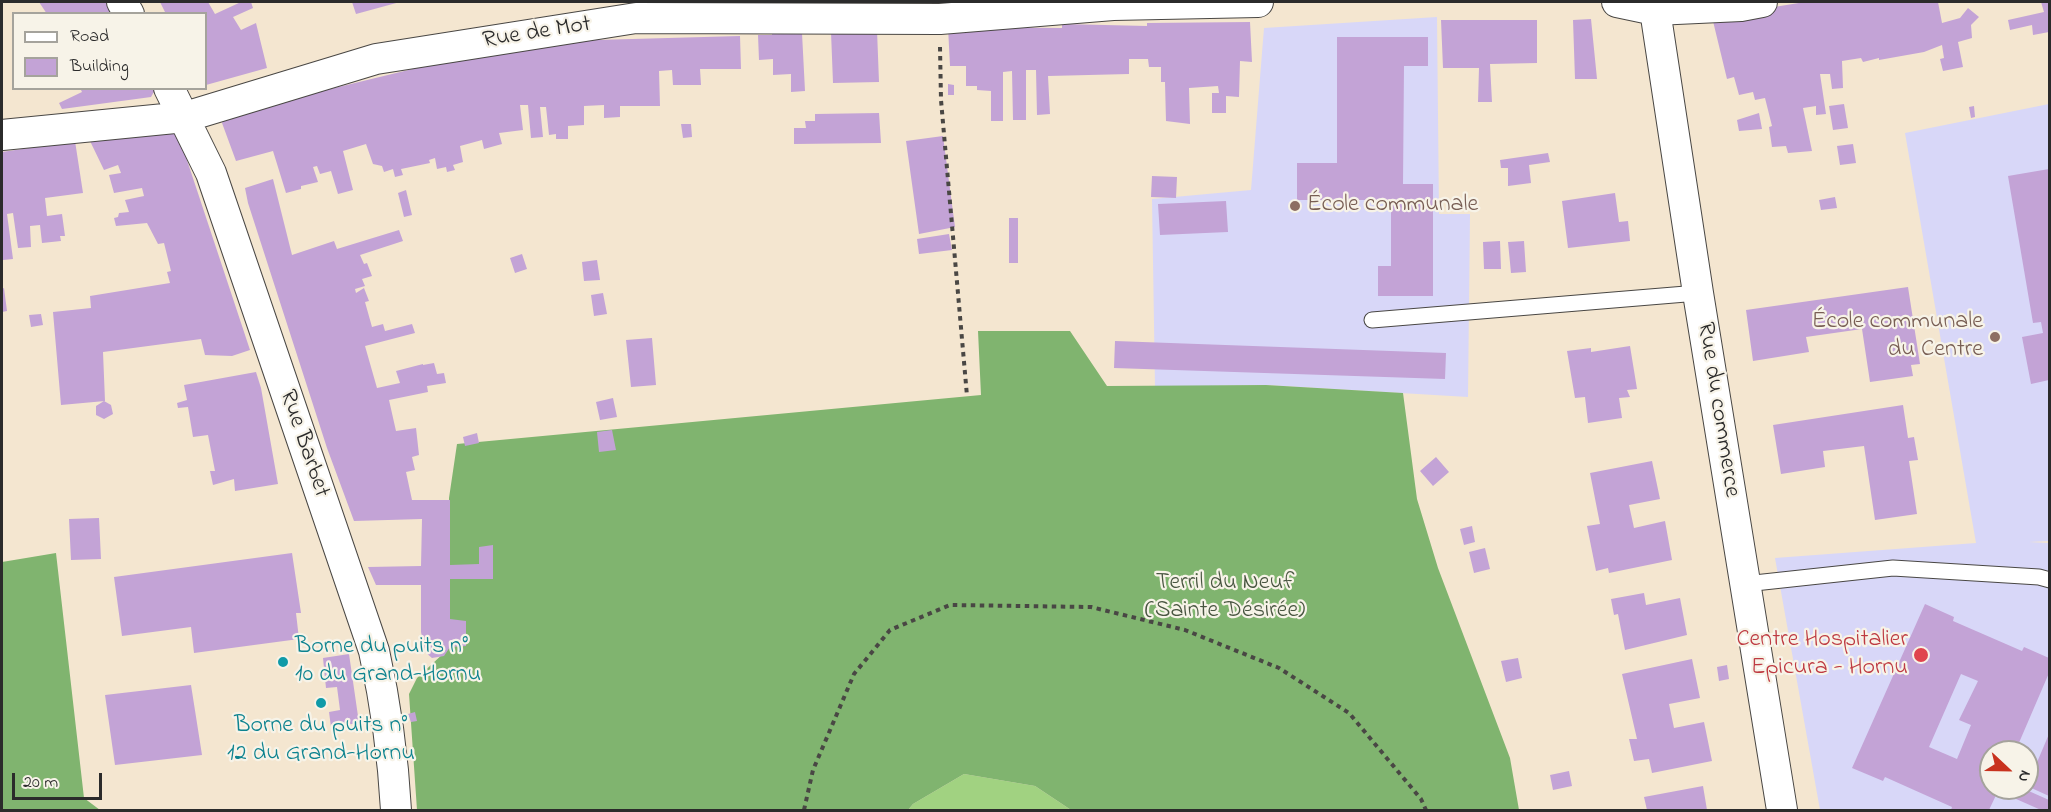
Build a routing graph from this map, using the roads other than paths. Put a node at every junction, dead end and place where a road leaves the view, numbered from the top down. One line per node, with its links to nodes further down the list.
1 (1258, 2): 7 (street, Rue de Mot)
2 (1617, 2): 5 (street)
3 (1762, 2): 4 (street)
4 (1692, 4): 5 (street)
5 (1655, 10): 9 (street, Rue du commerce)
6 (171, 90): 7 (street, Rue Barbet)
7 (185, 117): 8 (street, Rue de Mot); 13 (street, Rue Barbet)
8 (2, 135)
9 (1698, 293): 10 (lane); 12 (street, Rue du commerce)
10 (1372, 320)
11 (2049, 580): 12 (lane)
12 (1745, 584): 14 (street, Rue du commerce)
13 (396, 810)
14 (1782, 810)

